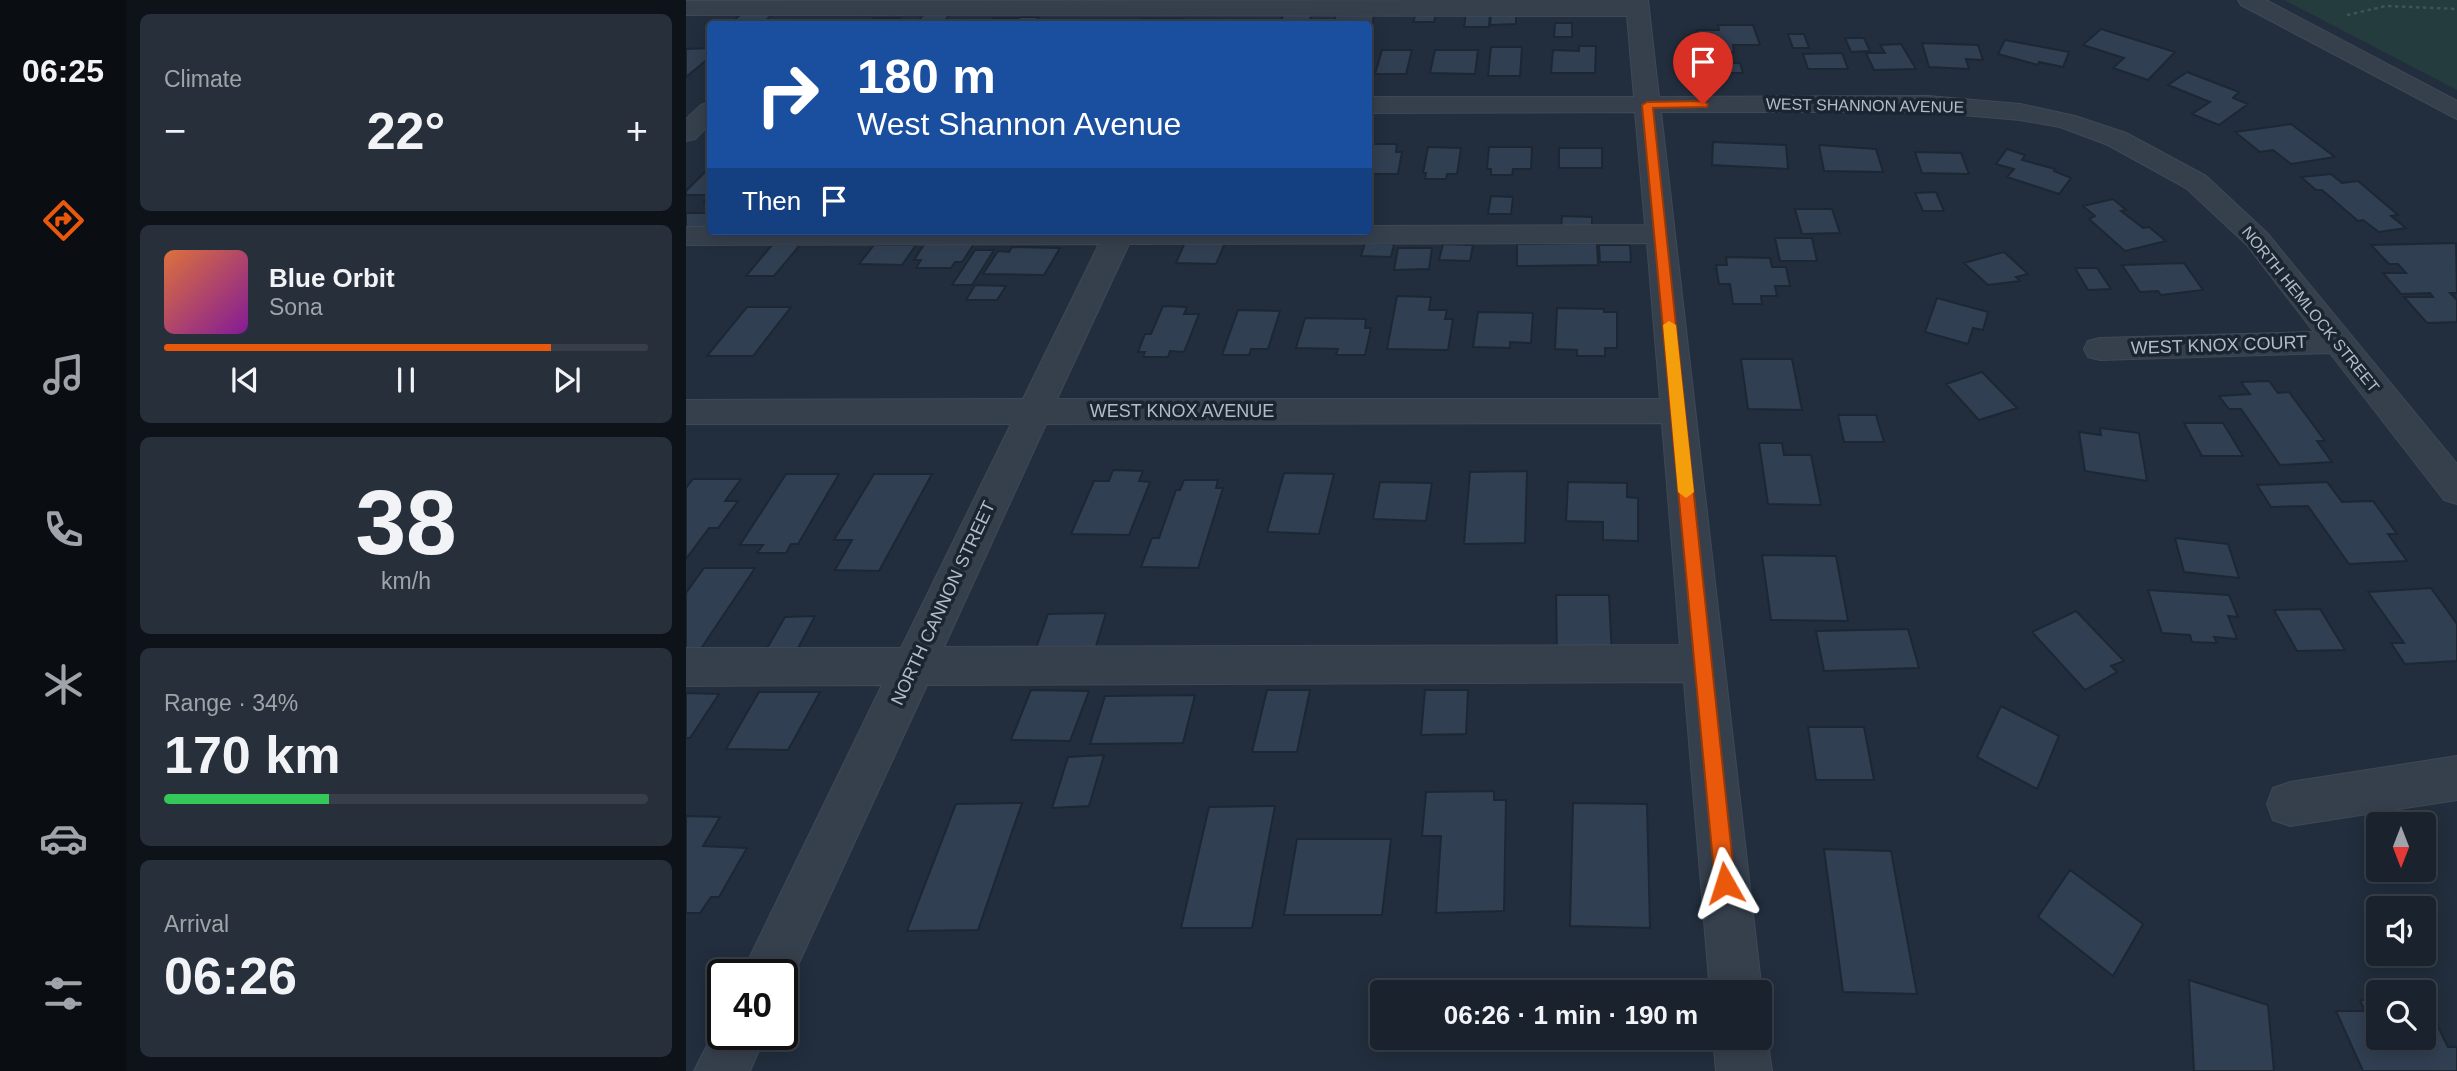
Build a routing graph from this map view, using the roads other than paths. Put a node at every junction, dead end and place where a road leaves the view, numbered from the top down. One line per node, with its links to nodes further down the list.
1 (2249, 0): 8 (street)
2 (821, 4): 4 (street); 5 (street); 6 (street)
3 (1638, 4): 5 (street); 10 (street)
4 (686, 8)
5 (1226, 11)
6 (803, 21)
7 (2457, 89): 8 (street)
8 (2429, 96): 14 (street)
9 (1372, 105): 10 (street, WEST SHANNON AVENUE)
10 (1647, 105): 15 (street, WEST SHANNON AVENUE); 18 (street)
11 (686, 106): 12 (street)
12 (707, 108)
13 (707, 111): 16 (street)
14 (2457, 111)
15 (2066, 121): 22 (street, NORTH HEMLOCK STREET)
16 (686, 133)
17 (1372, 233): 18 (street)
18 (1660, 234): 25 (street)
19 (794, 235): 21 (street)
20 (1118, 235): 24 (street, NORTH CANNON STREET)
21 (686, 236)
22 (2338, 342): 23 (street, WEST KNOX COURT); 27 (street, NORTH HEMLOCK STREET)
23 (2100, 349)
24 (1034, 411): 25 (street, WEST KNOX AVENUE); 26 (street, WEST KNOX AVENUE); 29 (street, NORTH CANNON STREET)
25 (1678, 411): 28 (street)
26 (686, 412)
27 (2457, 490)
28 (1703, 663): 29 (street); 34 (street)
29 (913, 666): 30 (street); 33 (street, NORTH CANNON STREET)
30 (686, 667)
31 (2457, 778): 32 (street)
32 (2290, 804)
33 (775, 959)
34 (1735, 980)
35 (732, 1050): 37 (street)
36 (1741, 1050): 38 (street)
37 (722, 1071)
38 (1744, 1071)

